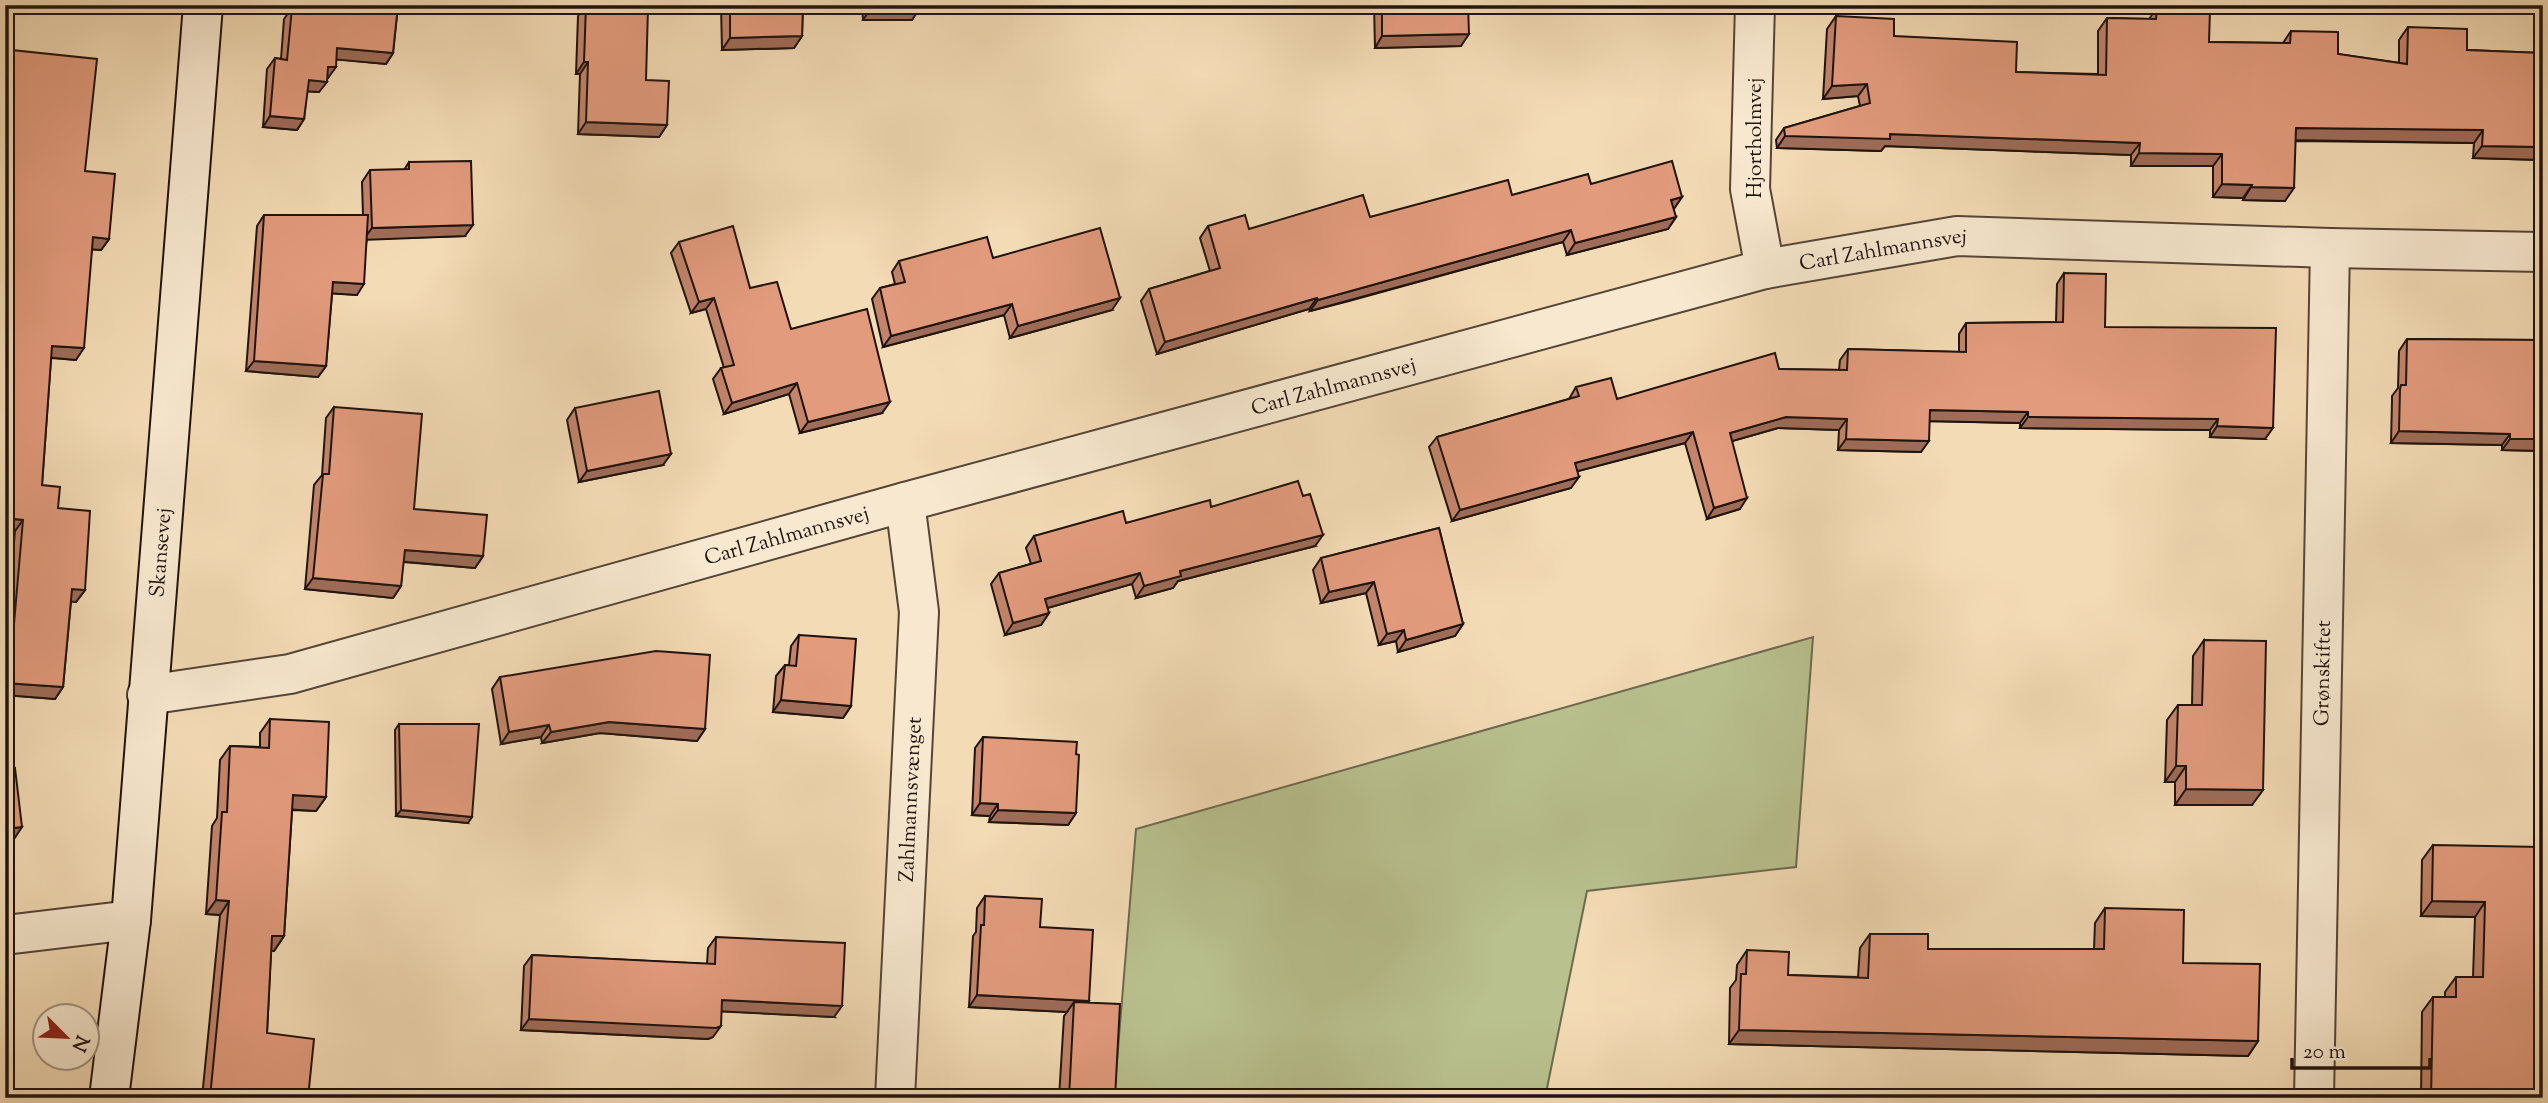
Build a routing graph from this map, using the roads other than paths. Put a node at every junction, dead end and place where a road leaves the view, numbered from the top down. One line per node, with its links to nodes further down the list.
1 (203, 5): 7 (street, Skansevej)
2 (1755, 5): 5 (street, Hjortholmvej)
3 (2330, 248): 4 (street, Carl Zahlmannsvej); 5 (street, Carl Zahlmannsvej); 12 (street, Grønskiftet)
4 (2543, 252)
5 (1765, 269): 6 (street, Carl Zahlmannsvej)
6 (905, 502): 7 (street, Carl Zahlmannsvej); 11 (street, Zahlmannsvænget)
7 (147, 695): 8 (street, Skansevej)
8 (131, 920): 9 (street); 10 (street, Skansevej)
9 (5, 935)
10 (109, 1098)
11 (895, 1098)
12 (2314, 1098)

